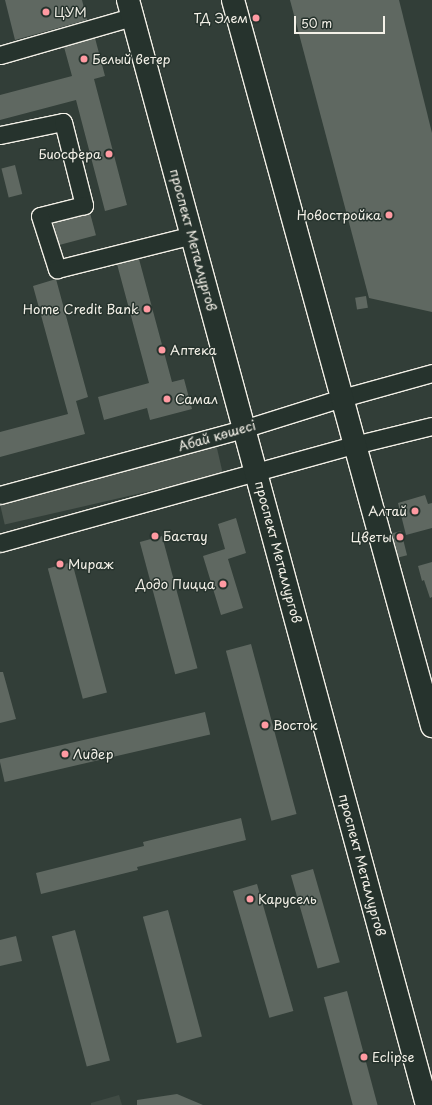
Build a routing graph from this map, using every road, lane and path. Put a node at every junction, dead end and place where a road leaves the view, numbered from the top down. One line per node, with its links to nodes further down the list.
1 (233, 0): 7 (main road)
2 (130, 8): 3 (street); 5 (main road, проспект Металлургов)
3 (0, 55)
4 (0, 135): 5 (street)
5 (192, 235): 9 (main road, проспект Металлургов)
6 (432, 373): 7 (street, Абай көшесі)
7 (342, 398): 9 (street, Абай көшесі); 10 (main road)
8 (432, 426): 10 (street)
9 (243, 429): 11 (main road, проспект Металлургов); 12 (street, Абай көшесі)
10 (354, 445): 11 (street); 14 (main road)
11 (256, 473): 13 (street); 15 (main road, проспект Металлургов)
12 (0, 495)
13 (0, 544)
14 (432, 726)
15 (427, 1105)

